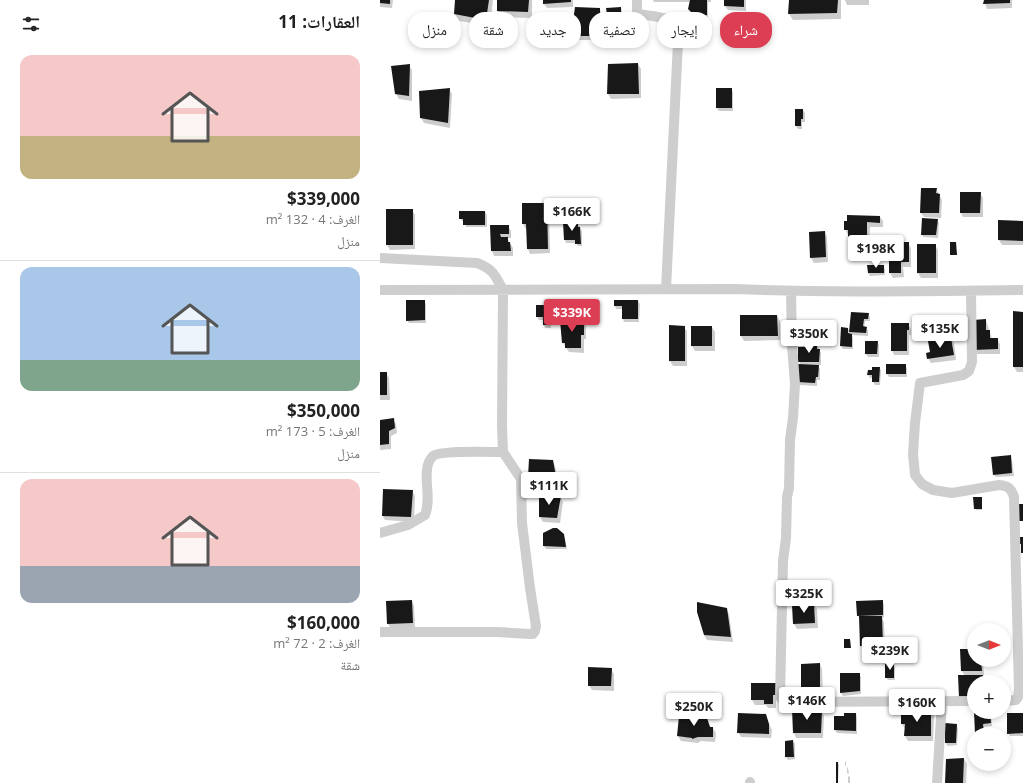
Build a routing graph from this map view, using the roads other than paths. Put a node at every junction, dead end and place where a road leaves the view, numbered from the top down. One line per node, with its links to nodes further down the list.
1 (637, 0): 3 (street)
2 (380, 258): 5 (street)
3 (666, 289): 5 (street); 7 (street)
4 (380, 290): 5 (street)
5 (503, 290): 9 (street)
6 (1023, 290): 8 (street)
7 (791, 291): 8 (street); 15 (street)
8 (971, 291): 10 (street)
9 (503, 452): 11 (street); 13 (street)
10 (1018, 496): 12 (street)
11 (380, 533)
12 (1019, 564): 14 (street)
13 (380, 632)
14 (1011, 700)
15 (942, 701): 16 (street); 17 (street)
16 (967, 701)
17 (936, 783)

